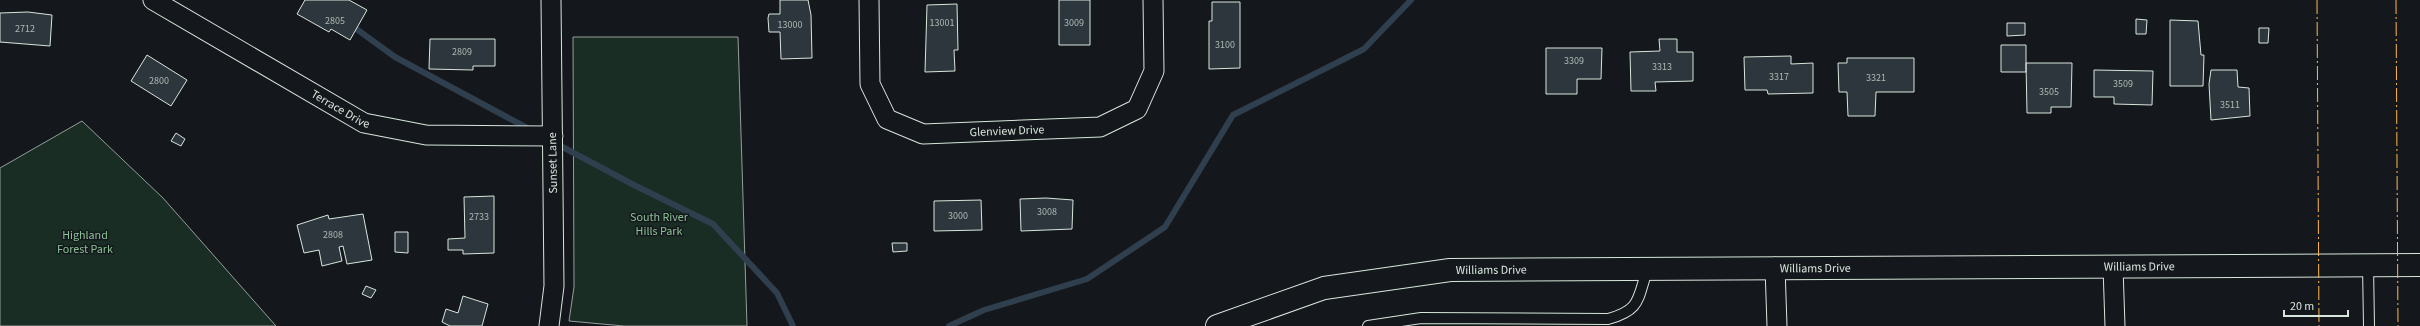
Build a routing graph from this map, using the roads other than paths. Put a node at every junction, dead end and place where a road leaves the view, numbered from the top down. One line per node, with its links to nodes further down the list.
1 (153, 0): 5 (street, Terrace Drive)
2 (551, 0): 5 (street, Sunset Lane)
3 (869, 0): 4 (street, Glenview Drive)
4 (1154, 0)
5 (553, 136): 11 (street, Sunset Lane)
6 (2368, 265): 7 (main road, Williams Drive); 8 (main road, Williams Drive); 16 (lane)
7 (2420, 265)
8 (2113, 267): 10 (main road, Williams Drive); 15 (street)
9 (1648, 268): 10 (main road, Williams Drive); 12 (main road, Williams Drive); 13 (lane)
10 (1775, 268): 14 (street)
11 (549, 326)
12 (1218, 326)
13 (1368, 326)
14 (1777, 326)
15 (2114, 326)
16 (2369, 326)

